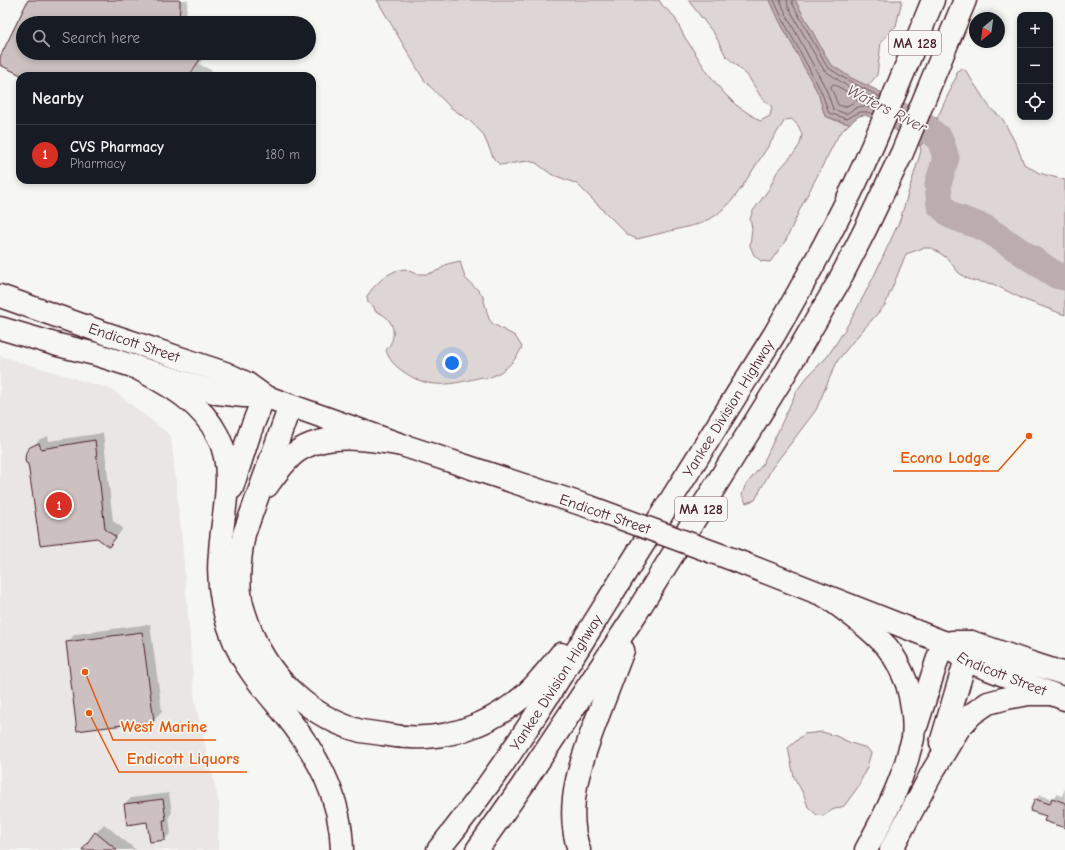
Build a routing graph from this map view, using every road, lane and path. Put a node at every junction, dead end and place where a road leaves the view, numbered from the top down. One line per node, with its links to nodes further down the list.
1 (933, 0): 12 (main road, Yankee Division Highway / MA 128)
2 (965, 0): 13 (main road, Yankee Division Highway / MA 128)
3 (0, 296): 6 (main road, Endicott Street)
4 (0, 328): 5 (main road, Endicott Street)
5 (133, 366): 6 (main road, Endicott Street); 9 (main road)
6 (264, 396): 7 (main road, Endicott Street); 9 (main road)
7 (290, 406): 8 (main road, Endicott Street); 10 (main road)
8 (402, 445): 10 (main road); 11 (main road, Endicott Street, bridge)
9 (225, 509): 20 (main road)
10 (250, 517): 12 (main road)
11 (824, 595): 14 (main road, Endicott Street); 18 (main road)
12 (608, 600): 21 (main road, Yankee Division Highway / MA 128)
13 (637, 612): 22 (main road, Yankee Division Highway / MA 128); 23 (main road)
14 (943, 642): 15 (main road, Endicott Street); 18 (main road)
15 (968, 651): 16 (main road, Endicott Street); 17 (main road, Endicott Street); 19 (main road)
16 (1065, 674)
17 (1058, 697): 19 (main road)
18 (912, 738): 24 (main road)
19 (933, 771): 25 (main road)
20 (342, 850)
21 (438, 850)
22 (477, 850)
23 (579, 850)
24 (866, 850)
25 (891, 850)

